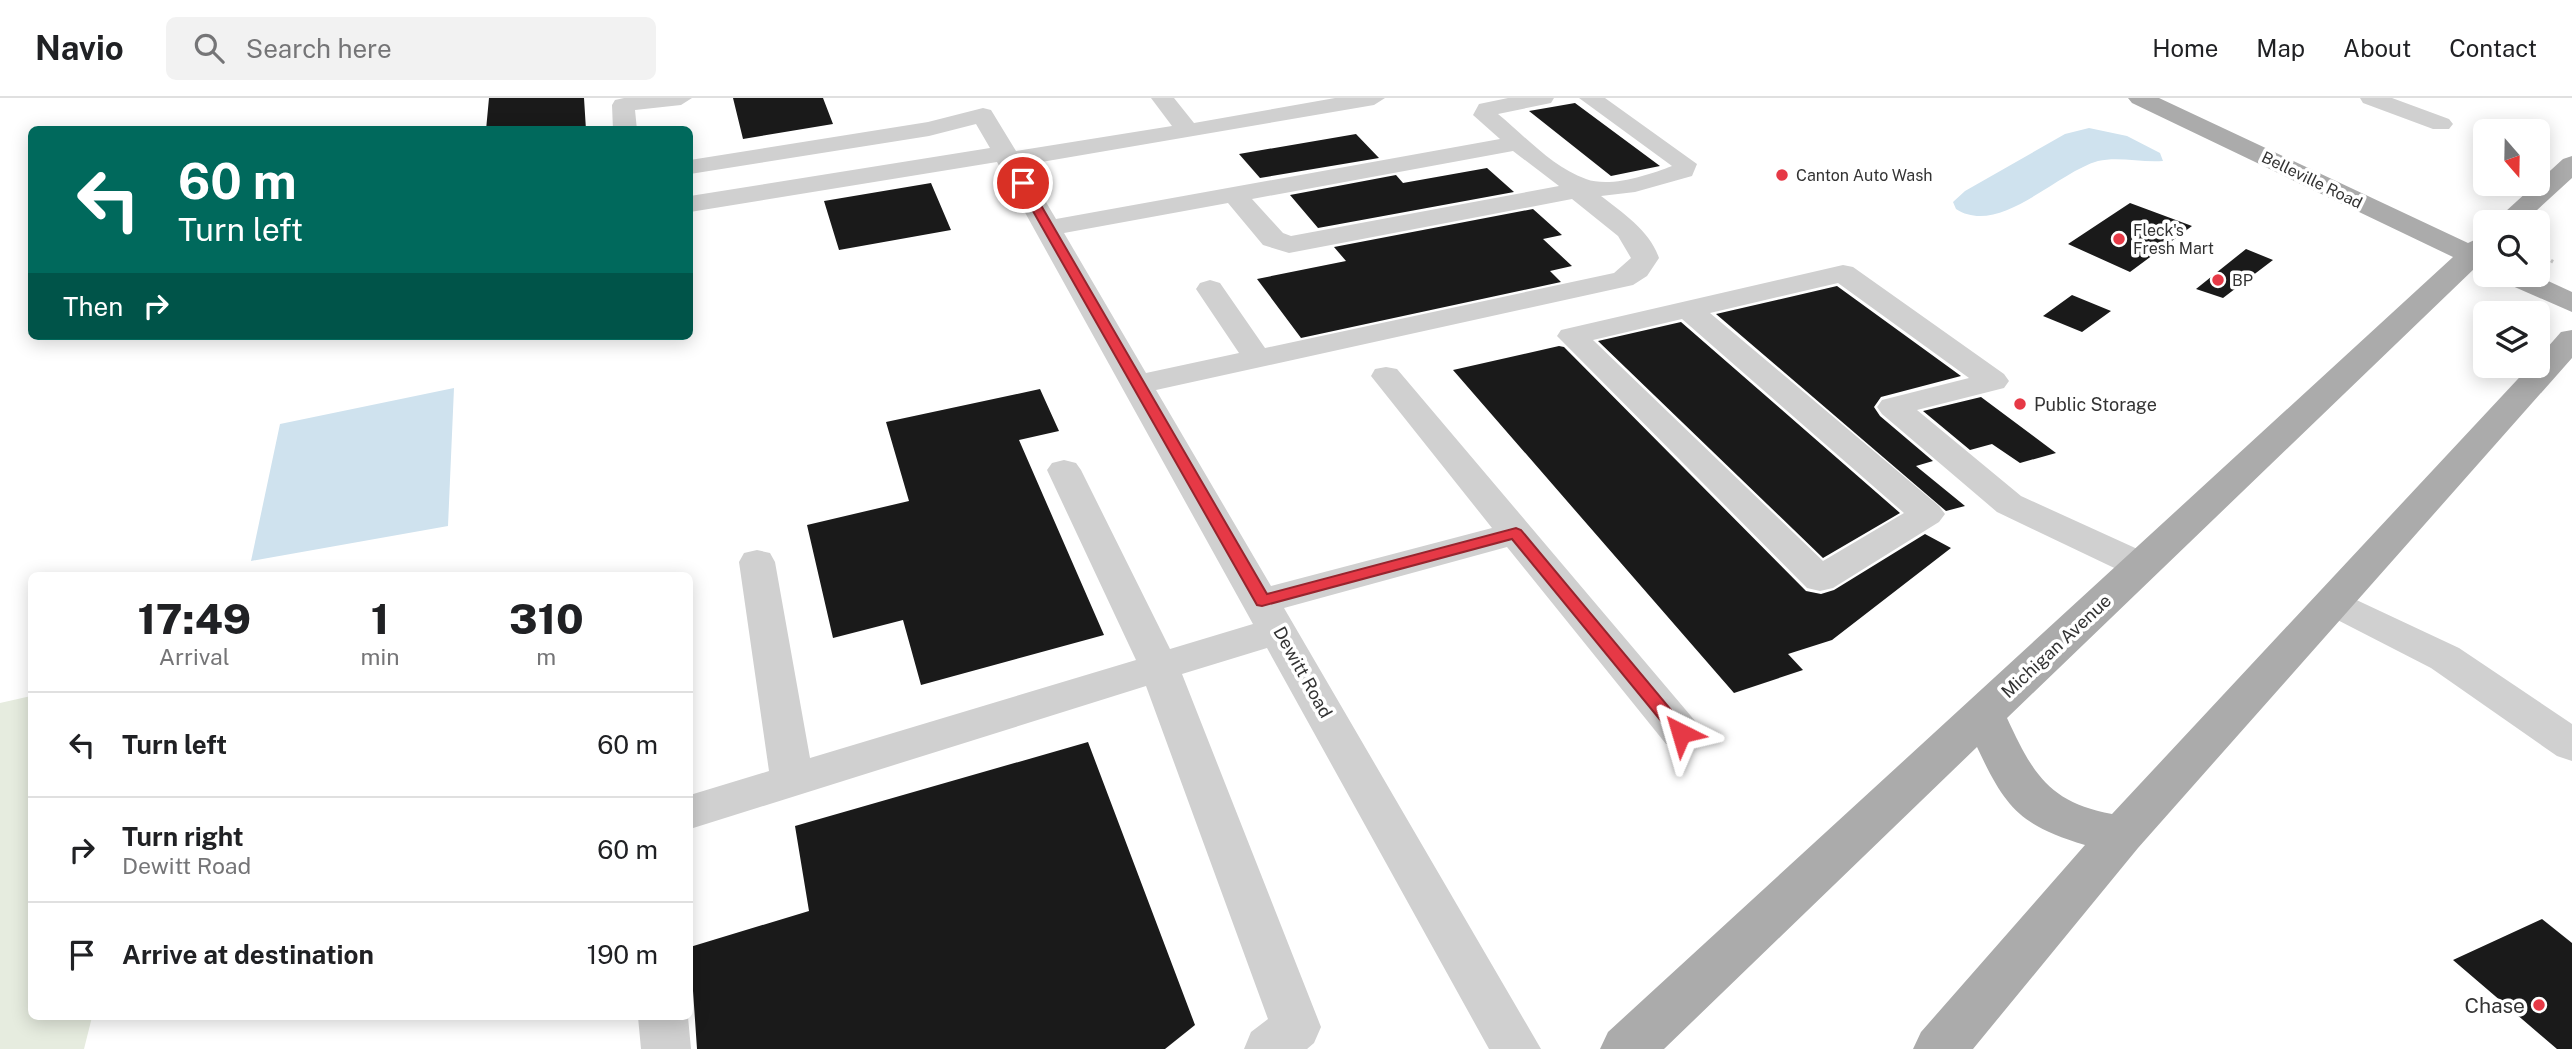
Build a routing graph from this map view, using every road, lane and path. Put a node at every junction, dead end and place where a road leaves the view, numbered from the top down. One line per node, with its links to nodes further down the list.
1 (681, 98): 11 (street)
2 (946, 98): 9 (street)
3 (1162, 98): 12 (street)
4 (1374, 98): 12 (street)
5 (1543, 98): 13 (street)
6 (1590, 98): 17 (street)
7 (2140, 98): 22 (main road, Belleville Road)
8 (2371, 98): 10 (street)
9 (986, 106): 14 (street, Dewitt Road); 16 (street)
10 (2441, 124)
11 (625, 126)
12 (1188, 131): 14 (street)
13 (1520, 143): 17 (street); 18 (street)
14 (1007, 156): 19 (street); 21 (street, Dewitt Road)
15 (2572, 164): 20 (main road)
16 (693, 167)
17 (1582, 189): 18 (street); 29 (lane)
18 (1235, 195): 21 (street)
19 (693, 204)
20 (2521, 210)
21 (1049, 228): 31 (street, Dewitt Road)
22 (2473, 251)
23 (2473, 260): 35 (main road, Michigan Avenue)
24 (2537, 287): 26 (main road)
25 (1210, 289): 29 (street)
26 (2572, 303)
27 (1688, 309): 27 (street); 35 (street)
28 (2572, 339): 36 (main road)
29 (1258, 358): 31 (lane)
30 (1386, 376): 33 (street)
31 (1139, 384): 37 (street, Dewitt Road)
32 (1064, 471): 38 (street)
33 (1516, 533): 37 (street); 40 (street)
34 (757, 562): 42 (street)
35 (2142, 566): 39 (main road, Michigan Avenue)
36 (2333, 603): 41 (street); 44 (main road)
37 (1270, 615): 38 (street); 48 (street, Dewitt Road)
38 (1159, 667): 42 (street); 47 (street)
39 (1984, 714): 44 (main road); 49 (main road, Michigan Avenue)
40 (1681, 733)
41 (2572, 745)
42 (792, 780): 43 (street)
43 (693, 811)
44 (2122, 835): 50 (main road)
45 (663, 1020): 46 (street)
46 (666, 1049)
47 (1269, 1049)
48 (1516, 1049)
49 (1627, 1049)
50 (1940, 1049)

